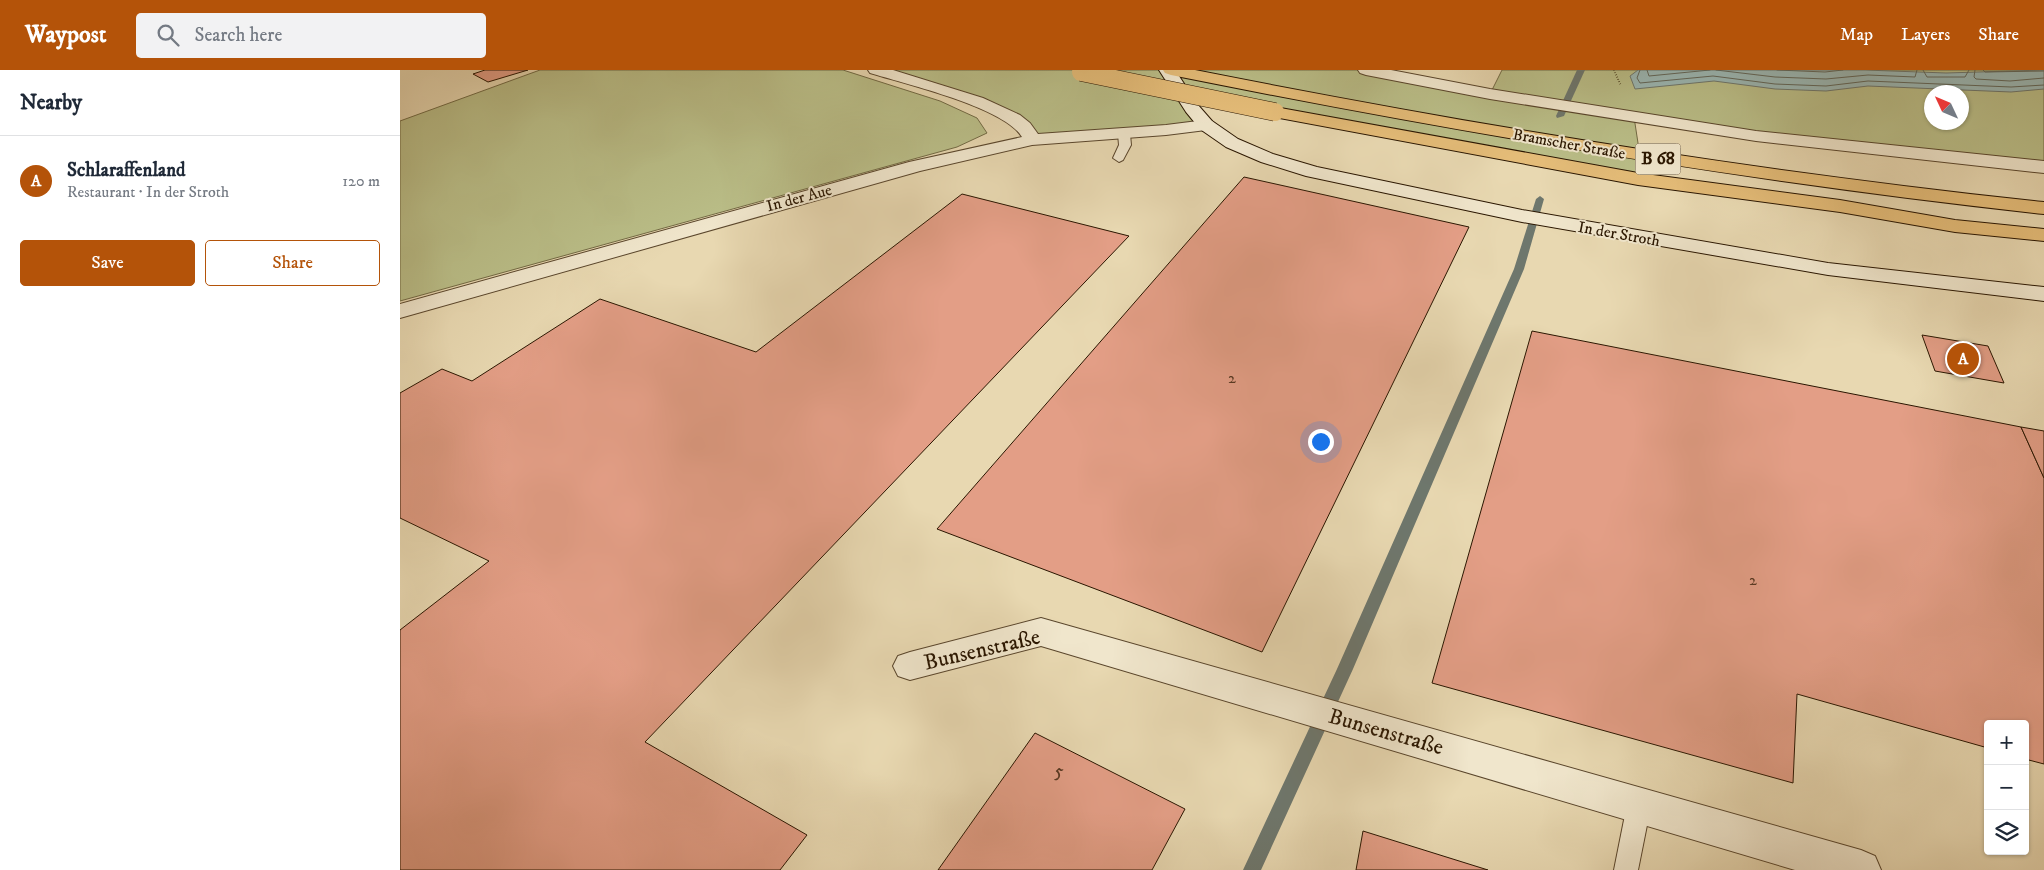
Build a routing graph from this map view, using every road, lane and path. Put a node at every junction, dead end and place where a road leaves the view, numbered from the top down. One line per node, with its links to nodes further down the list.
1 (876, 70): 7 (street)
2 (1169, 70): 5 (street, In der Stroth); 10 (highway, Bramscher Straße / B 68)
3 (1366, 70): 9 (street)
4 (1076, 71): 11 (highway, B 68, bridge)
5 (1206, 125): 6 (street, In der Aue); 12 (street, In der Stroth)
6 (1124, 134): 7 (street, In der Aue); 8 (lane)
7 (1032, 140): 13 (street, In der Aue)
8 (1119, 158)
9 (2044, 167)
10 (2044, 208)
11 (2044, 235)
12 (2044, 294)
13 (400, 311)
14 (910, 666): 15 (street, Bunsenstraße)
15 (1639, 805): 16 (lane); 17 (street, Bunsenstraße)
16 (1626, 870)
17 (1862, 870)

